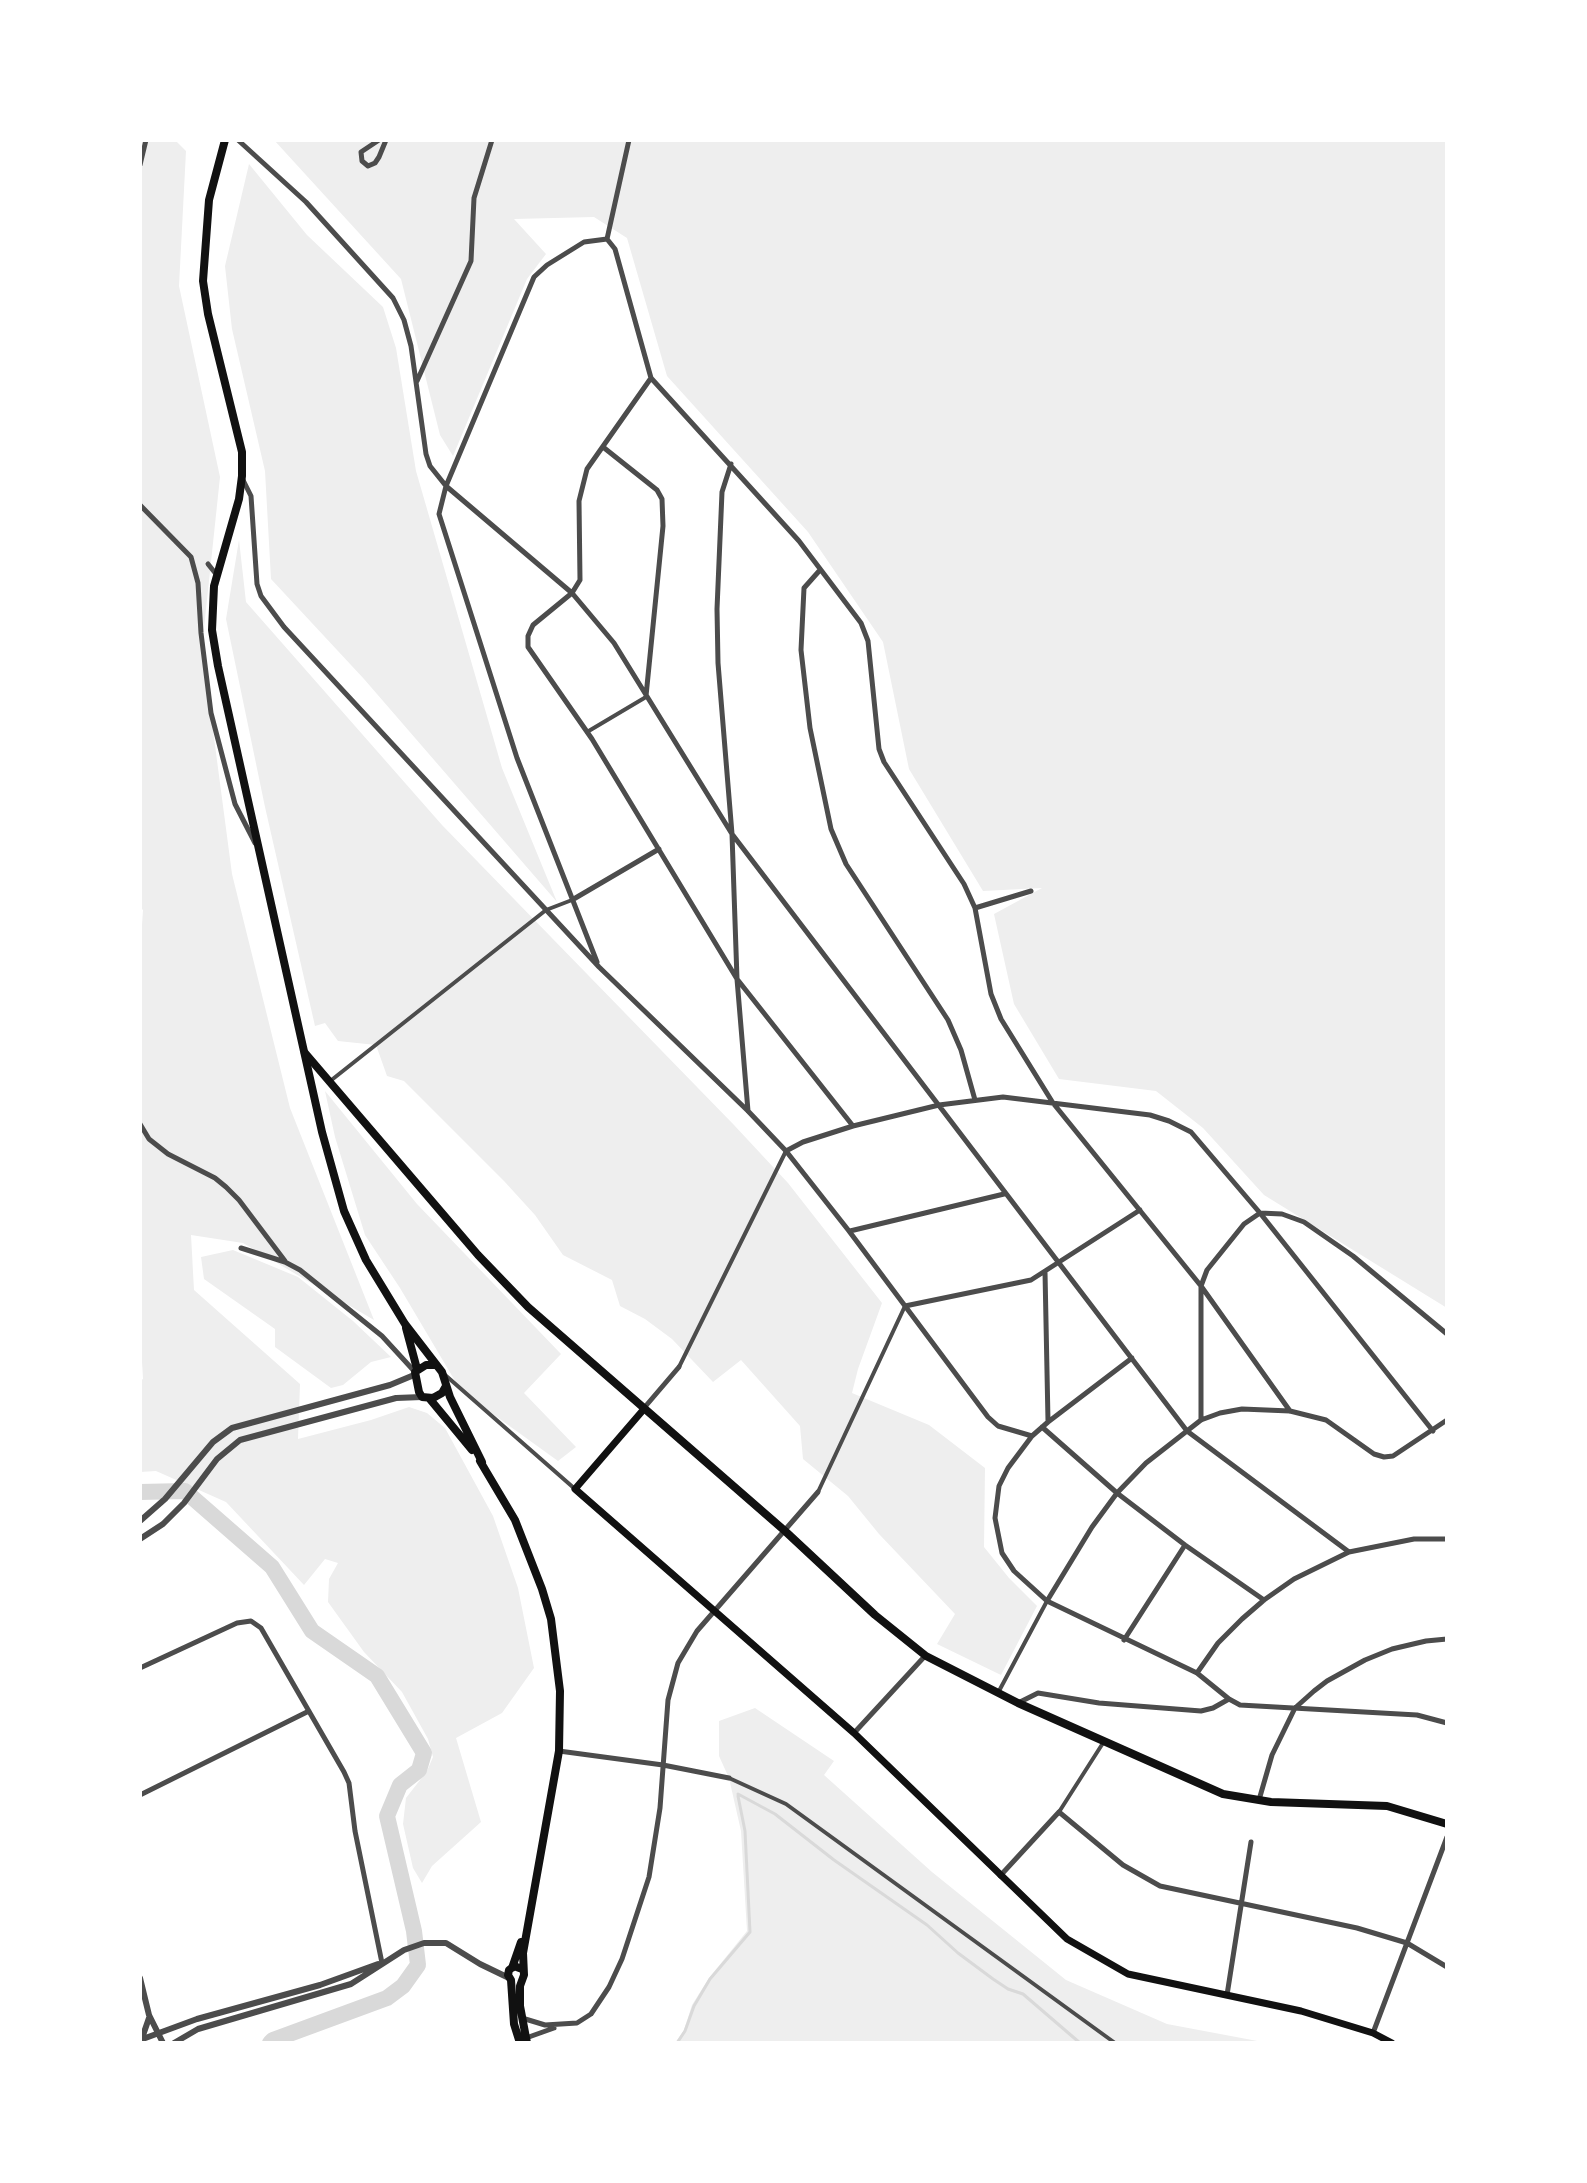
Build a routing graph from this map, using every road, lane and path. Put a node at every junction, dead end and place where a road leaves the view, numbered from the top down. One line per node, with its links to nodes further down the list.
1 (146, 140): 8 (street)
2 (225, 140): 14 (main road)
3 (238, 140): 11 (street)
4 (379, 140): 5 (street)
5 (386, 140)
6 (492, 140): 11 (street)
7 (629, 140): 9 (street)
8 (140, 165)
9 (607, 239): 10 (street); 15 (street)
10 (651, 378): 12 (street); 13 (street)
11 (416, 383): 15 (street)
12 (603, 447): 20 (street); 21 (street)
13 (731, 464): 18 (street); 23 (street)
14 (242, 479): 19 (main road); 29 (street)
15 (446, 486): 20 (street); 27 (street)
16 (140, 505): 24 (street)
17 (208, 564): 19 (street)
18 (820, 570): 28 (street); 34 (street)
19 (217, 575): 24 (main road)
20 (572, 593): 21 (street); 22 (street)
21 (646, 697): 22 (street); 23 (street)
22 (587, 732): 25 (street)
23 (732, 834): 31 (street); 36 (street)
24 (256, 844): 32 (main road)
25 (659, 849): 27 (street); 31 (street)
26 (1031, 891): 28 (street)
27 (572, 900): 29 (street); 30 (street)
28 (975, 908): 35 (street)
29 (546, 910): 30 (street); 33 (street)
30 (599, 967): 37 (street)
31 (737, 979): 37 (street); 39 (street)
32 (305, 1053): 33 (main road); 51 (main road)
33 (329, 1082): 59 (main road)
34 (975, 1100): 35 (street); 36 (street)
35 (1053, 1103): 42 (street); 43 (street)
36 (939, 1105): 39 (street); 41 (street)
37 (748, 1111): 40 (street)
38 (140, 1124): 46 (street)
39 (853, 1126): 40 (street)
40 (786, 1151): 44 (street); 54 (street)
41 (1004, 1194): 44 (street); 47 (street)
42 (1140, 1210): 47 (street); 49 (street)
43 (1260, 1213): 49 (street); 52 (street); 66 (street)
44 (849, 1231): 50 (street)
45 (241, 1248): 46 (street)
46 (285, 1262): 56 (street)
47 (1060, 1263): 48 (street); 53 (street)
48 (1045, 1272): 50 (street); 63 (street)
49 (1201, 1286): 60 (street); 61 (street)
50 (905, 1306): 67 (street); 70 (street)
51 (405, 1324): 55 (main road); 56 (main road)
52 (1447, 1334)
53 (1132, 1358): 63 (street); 65 (street)
54 (679, 1367): 59 (street)
55 (438, 1369): 56 (main road); 57 (main road); 69 (street)
56 (416, 1372): 58 (main road); 72 (street)
57 (446, 1386): 58 (main road); 68 (main road)
58 (426, 1397): 68 (main road); 74 (street)
59 (644, 1409): 69 (main road); 73 (main road)
60 (1290, 1411): 61 (street); 66 (street)
61 (1201, 1420): 65 (street)
62 (1447, 1420): 66 (street)
63 (1048, 1422): 64 (street)
64 (1042, 1427): 67 (street); 71 (street)
65 (1187, 1431): 71 (street); 77 (street)
66 (1433, 1431)
67 (1032, 1436): 79 (street)
68 (482, 1462): 94 (main road)
69 (575, 1489): 80 (main road)
70 (818, 1492): 73 (street)
71 (1117, 1493): 76 (street); 79 (street)
72 (140, 1521)
73 (785, 1531): 80 (street); 83 (main road)
74 (140, 1539)
75 (1447, 1539): 77 (street)
76 (1185, 1545): 78 (street); 82 (street)
77 (1349, 1552): 78 (street)
78 (1264, 1600): 85 (street)
79 (1047, 1601): 82 (street); 86 (street)
80 (714, 1612): 92 (main road); 95 (street)
81 (1447, 1639): 89 (street)
82 (1124, 1640): 85 (street)
83 (926, 1656): 86 (main road); 92 (street)
84 (140, 1668): 90 (street)
85 (1197, 1673): 87 (street)
86 (998, 1693): 88 (main road)
87 (1229, 1699): 88 (street); 89 (street)
88 (1018, 1703): 93 (main road)
89 (1295, 1708): 91 (street); 98 (street)
90 (309, 1711): 97 (street); 109 (street)
91 (1447, 1723)
92 (854, 1733): 105 (main road)
93 (1104, 1742): 98 (main road); 99 (street)
94 (559, 1751): 95 (street); 107 (main road)
95 (663, 1765): 96 (street); 120 (street)
96 (729, 1778): 127 (street)
97 (140, 1795)
98 (1259, 1800): 100 (main road)
99 (1059, 1812): 105 (street); 106 (street)
100 (1447, 1824)
101 (1447, 1837): 103 (street)
102 (1251, 1842): 106 (street)
103 (1437, 1863): 104 (street); 108 (street)
104 (1447, 1869)
105 (1000, 1876): 115 (main road)
106 (1242, 1902): 108 (street); 115 (street)
107 (528, 1923): 111 (main road); 112 (main road)
108 (1407, 1943): 110 (street); 121 (street)
109 (382, 1963): 112 (street); 116 (street); 118 (street)
110 (1447, 1967)
111 (522, 1969): 112 (main road); 114 (main road)
112 (510, 1974): 114 (main road); 124 (main road)
113 (140, 1978): 117 (street)
114 (521, 1980): 119 (main road)
115 (1227, 1995): 121 (main road)
116 (230, 2010): 118 (street); 122 (street)
117 (149, 2015): 122 (street); 123 (street)
118 (232, 2018): 126 (street)
119 (522, 2018): 120 (street); 124 (main road)
120 (559, 2026): 124 (street)
121 (1373, 2033): 128 (main road)
122 (159, 2035): 123 (street); 125 (street)
123 (140, 2041)
124 (523, 2041)
125 (163, 2043)
126 (174, 2043)
127 (1115, 2043)
128 (1392, 2043)

